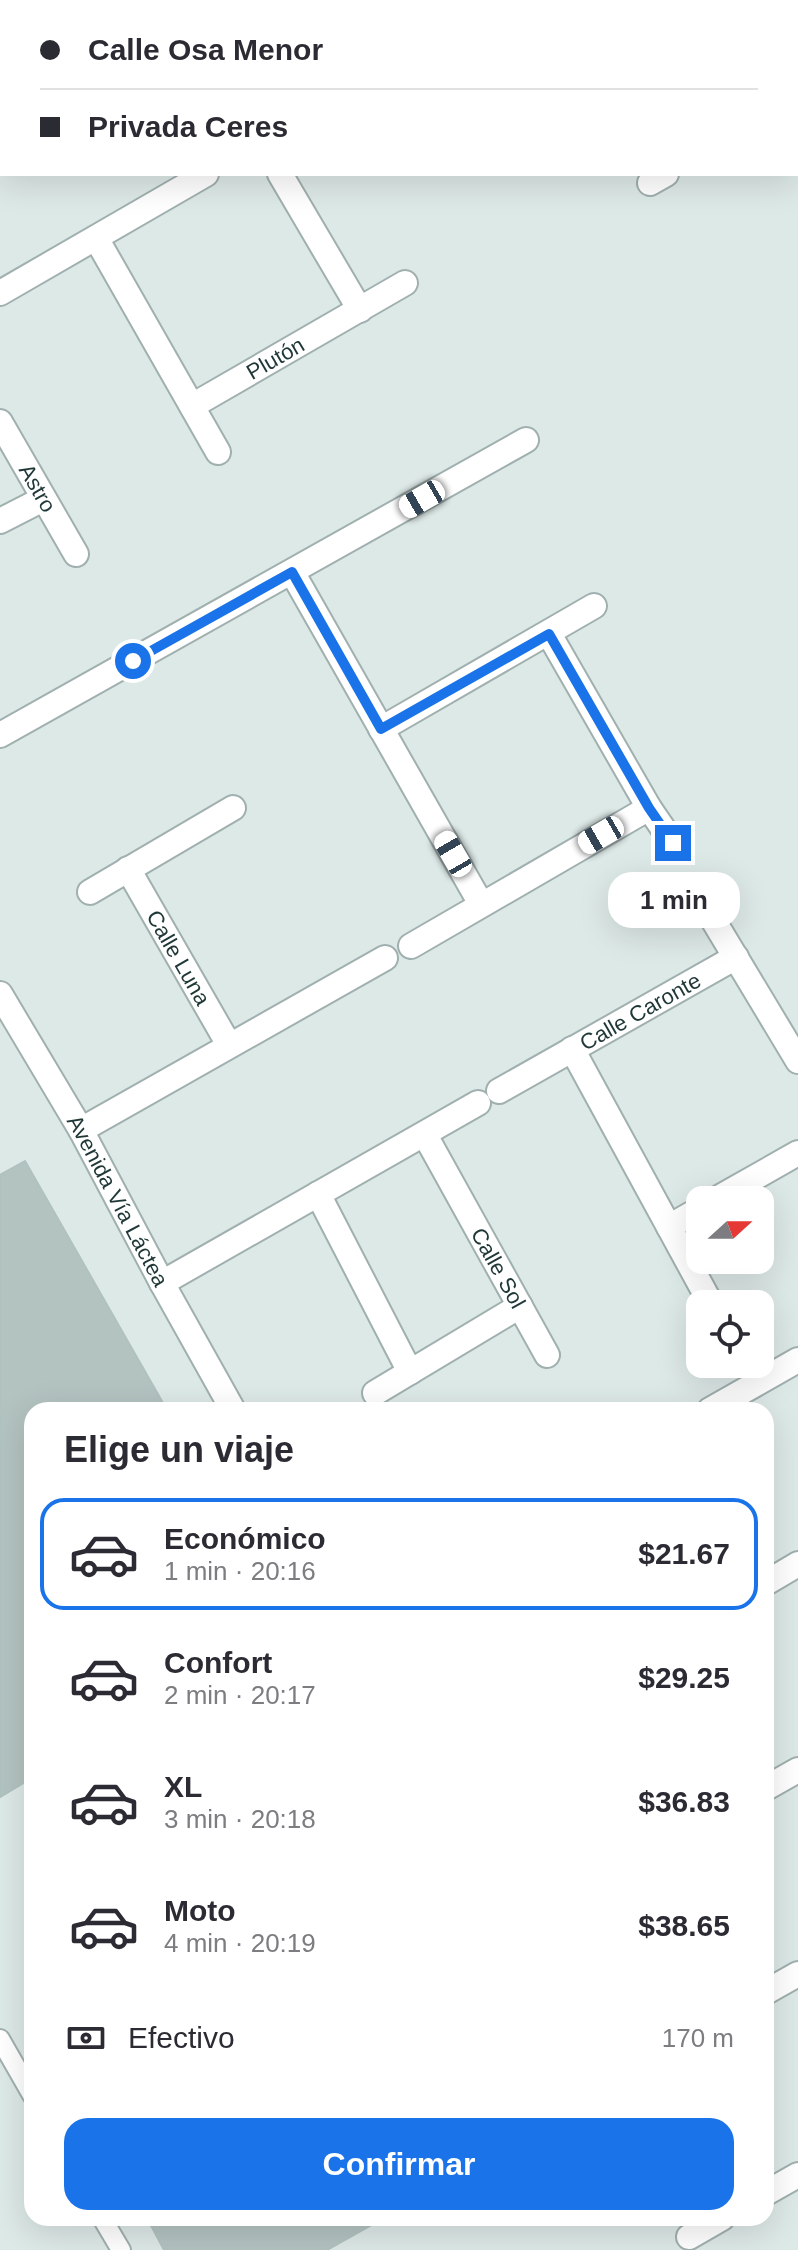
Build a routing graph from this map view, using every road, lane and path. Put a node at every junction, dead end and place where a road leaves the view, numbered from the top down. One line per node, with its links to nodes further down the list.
1 (203, 176): 3 (street)
2 (281, 176): 6 (street)
3 (96, 238): 5 (street); 7 (street)
4 (405, 283): 6 (street, Plutón)
5 (0, 293)
6 (360, 310): 7 (street, Plutón)
7 (192, 406): 10 (street)
8 (0, 422): 11 (street, Astro)
9 (526, 440): 14 (street)
10 (218, 452)
11 (43, 499): 12 (street); 13 (street, Astro)
12 (0, 521)
13 (76, 554)
14 (292, 572): 17 (street); 18 (street)
15 (594, 606): 16 (street)
16 (549, 634): 17 (street); 20 (street)
17 (381, 729): 24 (street)
18 (0, 735)
19 (233, 808): 22 (street)
20 (649, 808): 21 (street); 24 (street)
21 (673, 843)
22 (128, 869): 23 (street); 30 (street, Calle Luna)
23 (90, 892)
24 (481, 904): 26 (street)
25 (712, 918): 27 (street)
26 (411, 946)
27 (736, 957): 31 (street, Calle Caronte); 32 (street)
28 (385, 958): 30 (street)
29 (0, 994): 33 (street, Avenida Vía Láctea)
30 (229, 1045): 33 (street)
31 (572, 1049): 34 (street); 39 (street, Calle Caronte)
32 (798, 1061)
33 (81, 1130): 40 (street, Avenida Vía Láctea)
34 (425, 1135): 37 (street); 42 (street, Calle Sol)
35 (798, 1153): 36 (street)
36 (740, 1186)
37 (318, 1194): 40 (street); 46 (street)
38 (686, 1217): 39 (street)
39 (669, 1227): 41 (street, Calle Caronte)
40 (162, 1283): 49 (street, Avenida Vía Láctea)
41 (703, 1290)
42 (520, 1306): 43 (street); 46 (street, Calle Sol)
43 (547, 1355)
44 (798, 1360): 45 (street)
45 (774, 1367)
46 (410, 1372): 48 (street, Calle Sol)
47 (745, 1378): 50 (street)
48 (375, 1393)
49 (229, 1402)
50 (719, 1402)
51 (798, 1564): 52 (street)
52 (774, 1578)
53 (798, 1770): 54 (street)
54 (774, 1784)
55 (798, 1974): 56 (street)
56 (774, 1988)
57 (0, 2039): 58 (lane)
58 (24, 2081)
59 (798, 2175): 60 (street)
60 (774, 2188)
61 (107, 2226): 64 (lane)
62 (706, 2226): 63 (street)
63 (688, 2235)
64 (121, 2250)

